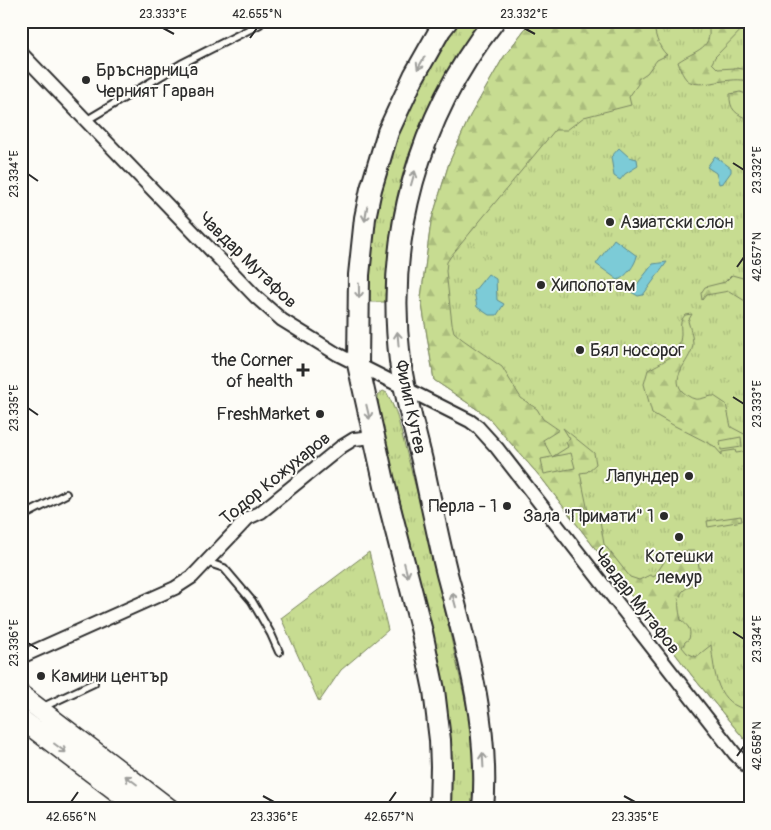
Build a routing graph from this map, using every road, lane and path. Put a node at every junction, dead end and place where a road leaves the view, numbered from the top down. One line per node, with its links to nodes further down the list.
1 (447, 21): 6 (main road, one-way to 6)
2 (494, 21): 7 (main road, Филип Кутев, one-way to 2)
3 (260, 24): 5 (lane)
4 (21, 53): 5 (street, Чавдар Мутафов)
5 (87, 120): 6 (street, Чавдар Мутафов)
6 (358, 364): 7 (street, Чавдар Мутафов); 8 (main road, one-way to 8)
7 (404, 388): 18 (street, Чавдар Мутафов); 22 (main road, Филип Кутев, one-way to 7)
8 (374, 437): 11 (street, Тодор Кожухаров); 21 (main road, one-way to 21)
9 (66, 494): 10 (lane)
10 (21, 517)
11 (206, 562): 12 (lane); 13 (street, Тодор Кожухаров)
12 (279, 652)
13 (21, 657)
14 (94, 683): 16 (lane)
15 (21, 695): 16 (main road)
16 (39, 709): 20 (main road, one-way to 16)
17 (21, 719): 19 (main road, one-way to 19)
18 (750, 769)
19 (140, 809)
20 (170, 809)
21 (440, 809)
22 (483, 809)

